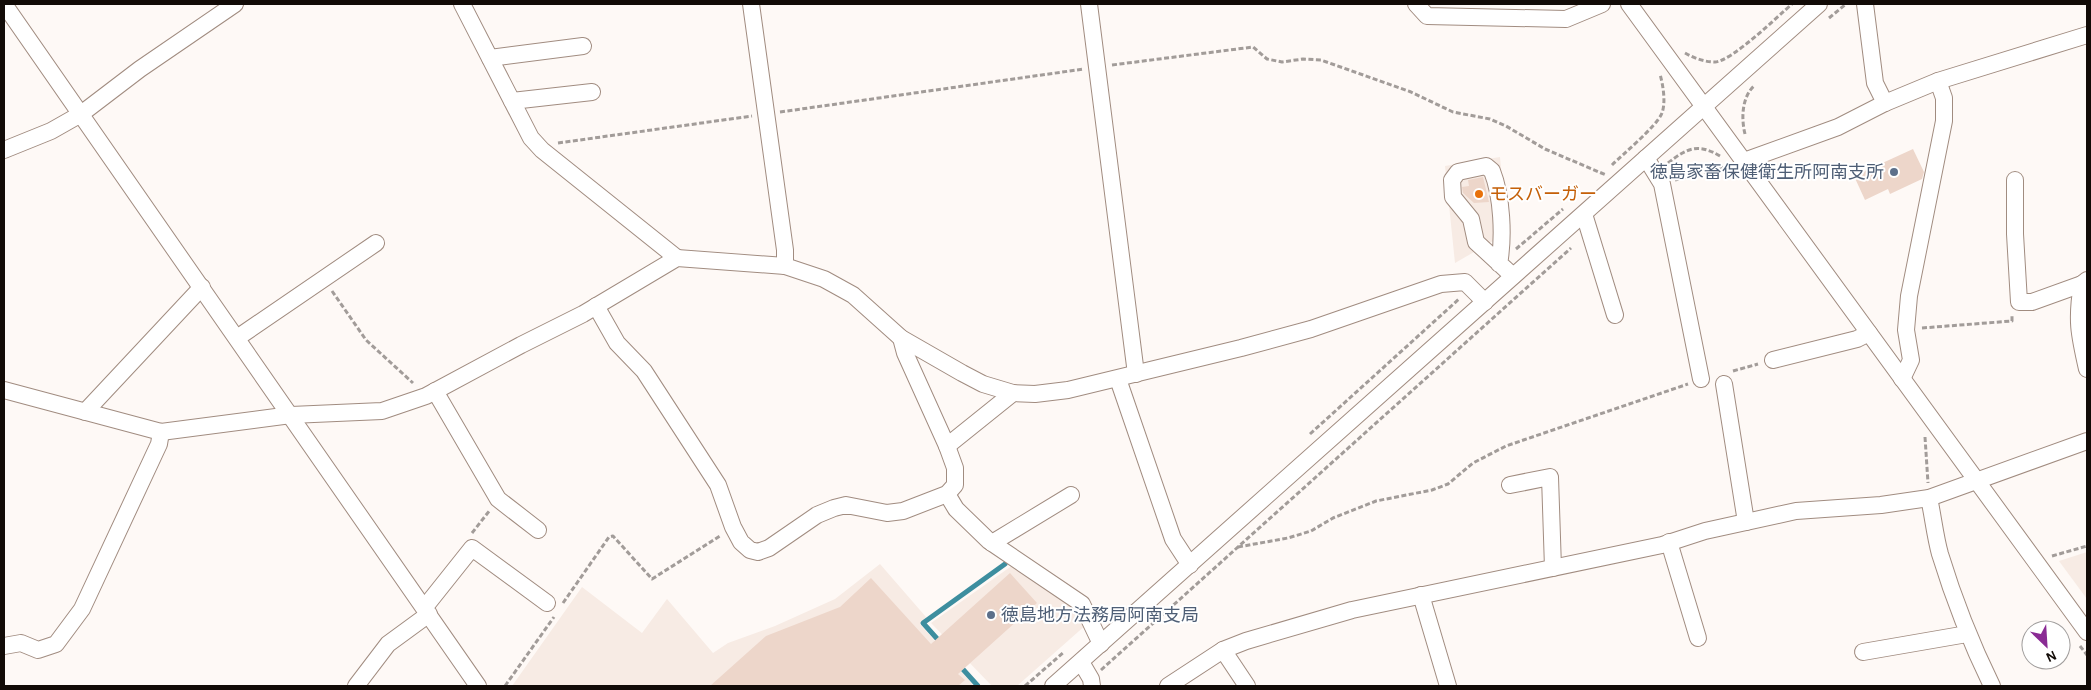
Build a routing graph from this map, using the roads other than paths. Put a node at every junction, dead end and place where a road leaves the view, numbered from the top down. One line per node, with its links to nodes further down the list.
1 (4, 4): 19 (street)
2 (235, 4): 19 (street)
3 (462, 4): 13 (street)
4 (751, 4): 28 (street)
5 (1089, 4): 40 (street)
6 (1416, 4): 7 (street)
7 (1602, 4)
8 (1629, 4): 18 (street)
9 (1819, 4): 18 (street)
10 (1865, 4): 17 (street)
11 (2087, 35): 14 (street)
12 (583, 46): 13 (street)
13 (490, 58): 16 (street)
14 (1938, 81): 17 (street); 44 (street)
15 (592, 92): 16 (street)
16 (512, 101): 26 (street)
17 (1885, 103): 22 (street)
18 (1702, 106): 21 (street); 22 (street)
19 (81, 114): 20 (street); 31 (street)
20 (4, 150)
21 (1646, 158): 24 (street); 43 (street)
22 (1739, 167): 35 (street)
23 (2015, 180): 30 (street)
24 (1584, 214): 29 (street); 34 (street)
25 (376, 243): 36 (street)
26 (677, 258): 28 (street); 33 (street)
27 (1500, 264): 27 (street); 29 (street)
28 (785, 266): 37 (street)
29 (1513, 276): 32 (street)
30 (2085, 282): 39 (street)
31 (202, 287): 36 (street); 48 (street)
32 (1485, 302): 40 (street); 62 (street)
33 (596, 306): 47 (street); 55 (street)
34 (1615, 315)
35 (1869, 333): 38 (street); 44 (street)
36 (237, 338): 49 (street)
37 (902, 338): 46 (street); 52 (street)
38 (1773, 360)
39 (2087, 369)
40 (1136, 374): 41 (street)
41 (1118, 378): 46 (street); 62 (street)
42 (1726, 378): 58 (street)
43 (1702, 379)
44 (1902, 379): 53 (street)
45 (4, 390): 48 (street)
46 (1013, 393): 52 (street)
47 (430, 394): 49 (street); 59 (street)
48 (85, 412): 50 (street)
49 (291, 415): 50 (street); 66 (street)
50 (161, 432): 71 (street)
51 (2087, 441): 53 (street)
52 (947, 446): 55 (street)
53 (1977, 480): 57 (street); 67 (street)
54 (1510, 485): 63 (street)
55 (948, 494): 61 (street)
56 (1071, 495): 61 (street)
57 (1929, 498): 58 (street); 68 (street)
58 (1746, 522): 60 (street)
59 (538, 530)
60 (1669, 542): 63 (street); 69 (street)
61 (992, 543): 70 (street)
62 (1190, 564): 70 (street)
63 (1553, 568): 64 (street)
64 (1421, 595): 72 (street); 81 (street)
65 (554, 608): 66 (street)
66 (427, 611): 76 (street); 77 (street)
67 (2087, 632)
68 (1967, 634): 73 (street); 82 (street)
69 (1698, 638)
70 (1101, 644): 74 (street)
71 (4, 646)
72 (1223, 650): 79 (street); 80 (street)
73 (1863, 652)
74 (1081, 662): 75 (street); 78 (street)
75 (1091, 683)
76 (356, 686)
77 (478, 686)
78 (1053, 686)
79 (1168, 686)
80 (1247, 686)
81 (1448, 686)
82 (1992, 686)

